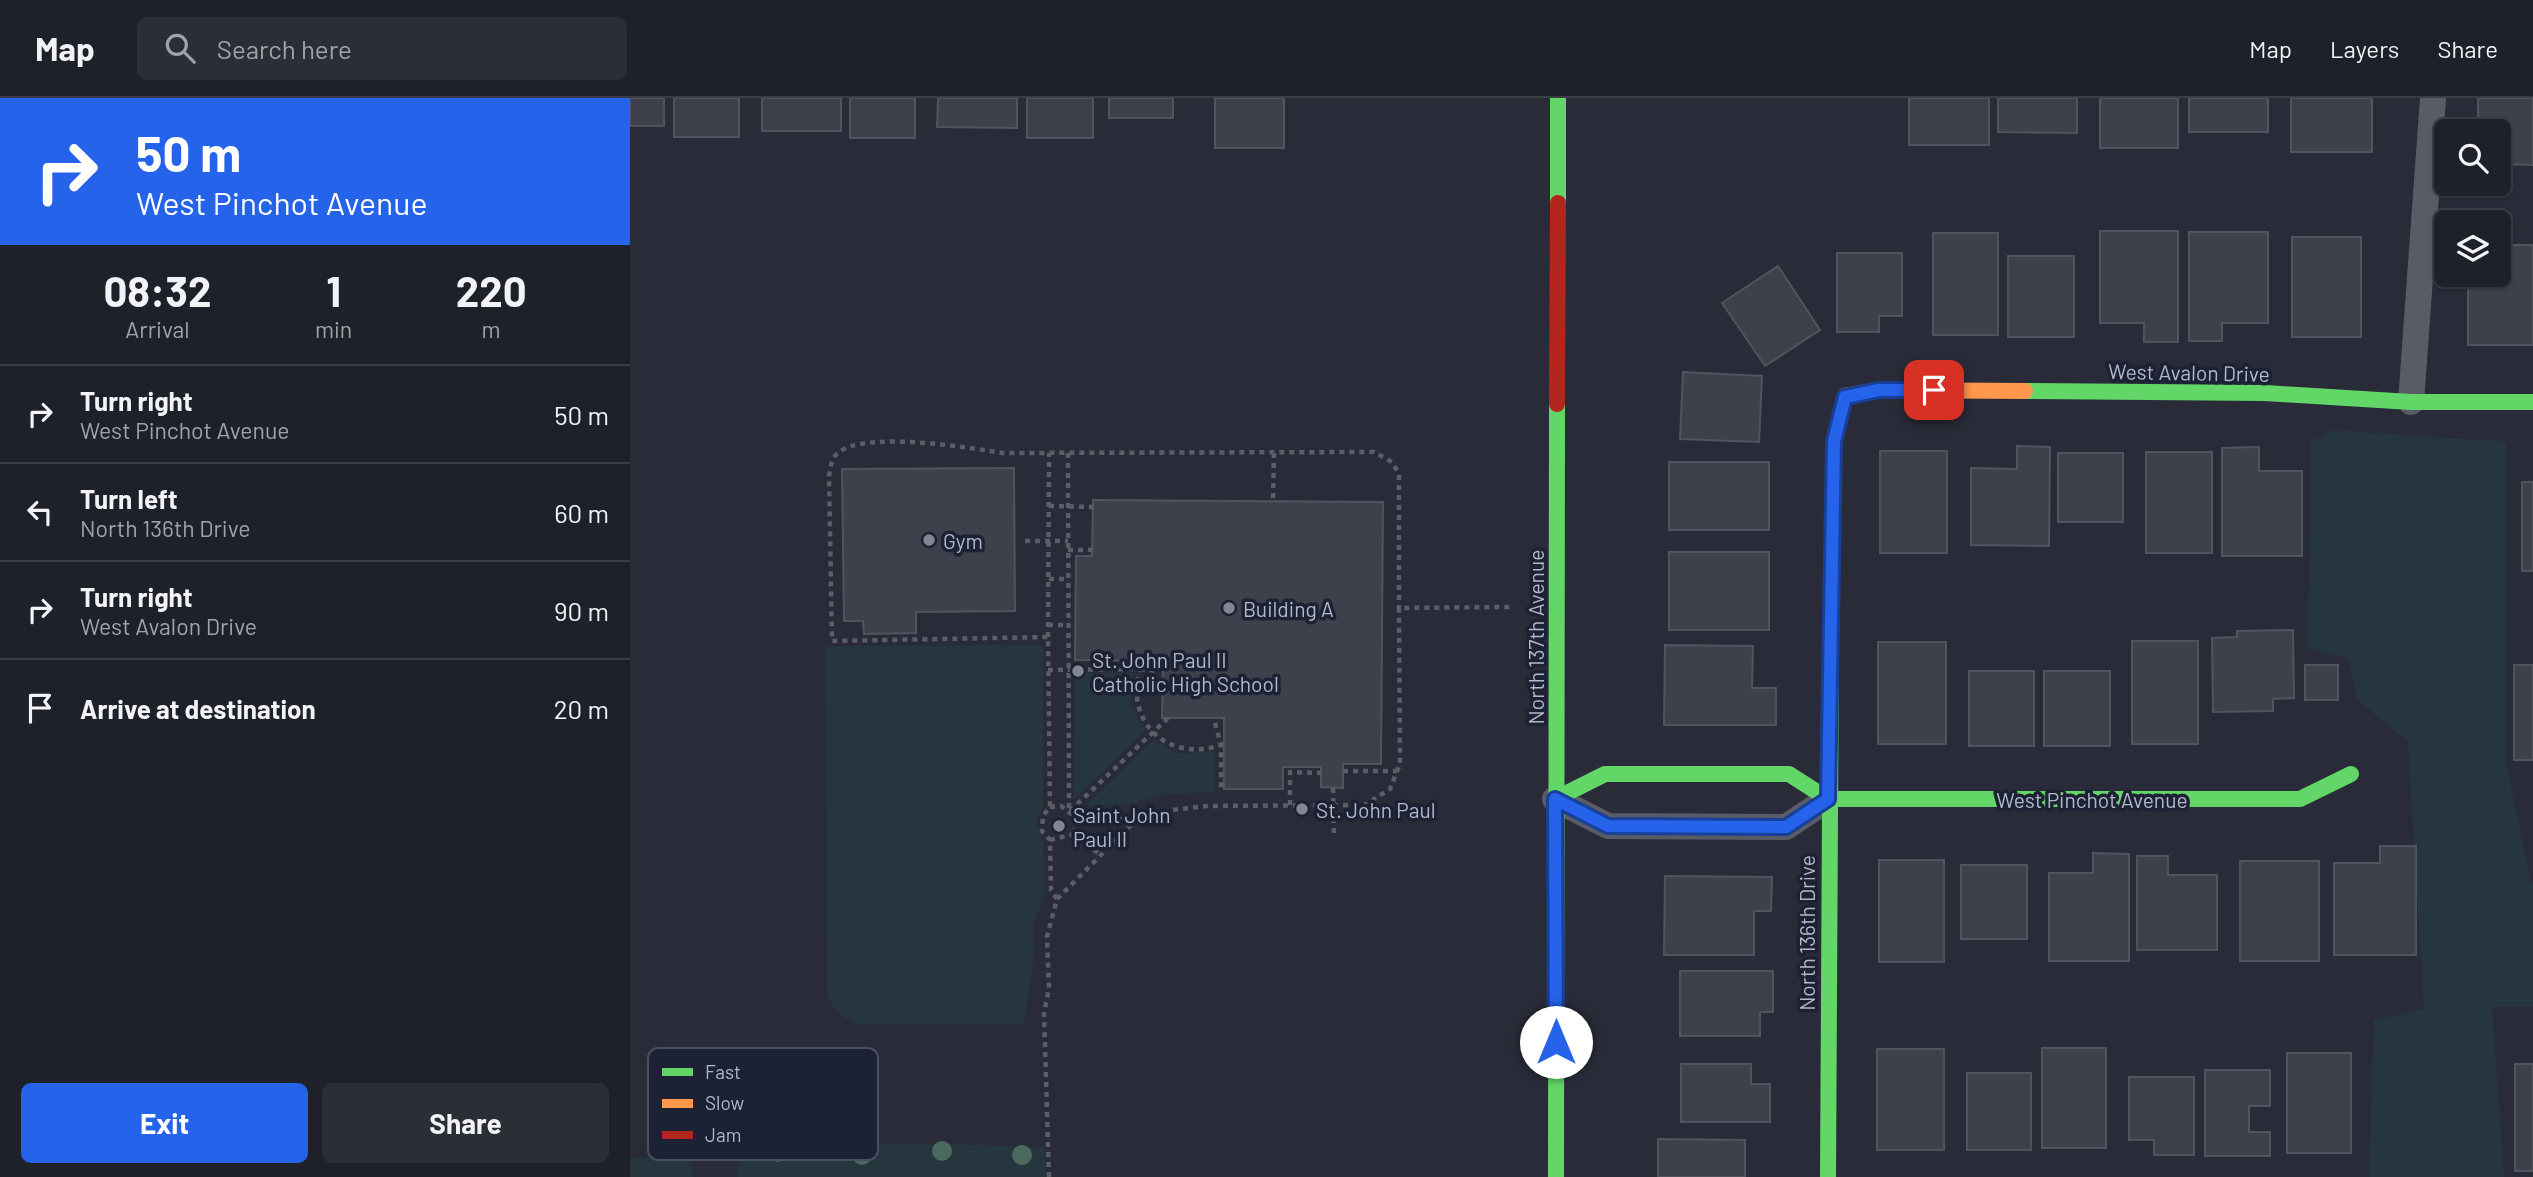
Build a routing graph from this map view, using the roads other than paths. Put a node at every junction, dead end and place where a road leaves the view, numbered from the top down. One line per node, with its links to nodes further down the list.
1 (1558, 98): 7 (street, North 137th Avenue)
2 (2433, 98): 4 (street)
3 (1845, 397): 4 (street, West Avalon Drive); 8 (street, North 136th Drive)
4 (2411, 402): 5 (street, West Avalon Drive)
5 (2533, 402)
6 (2351, 774): 8 (street, West Pinchot Avenue)
7 (1555, 799): 8 (street); 8 (street); 9 (street, North 137th Avenue)
8 (1828, 799): 10 (street, North 136th Drive)
9 (1556, 1177)
10 (1828, 1177)

